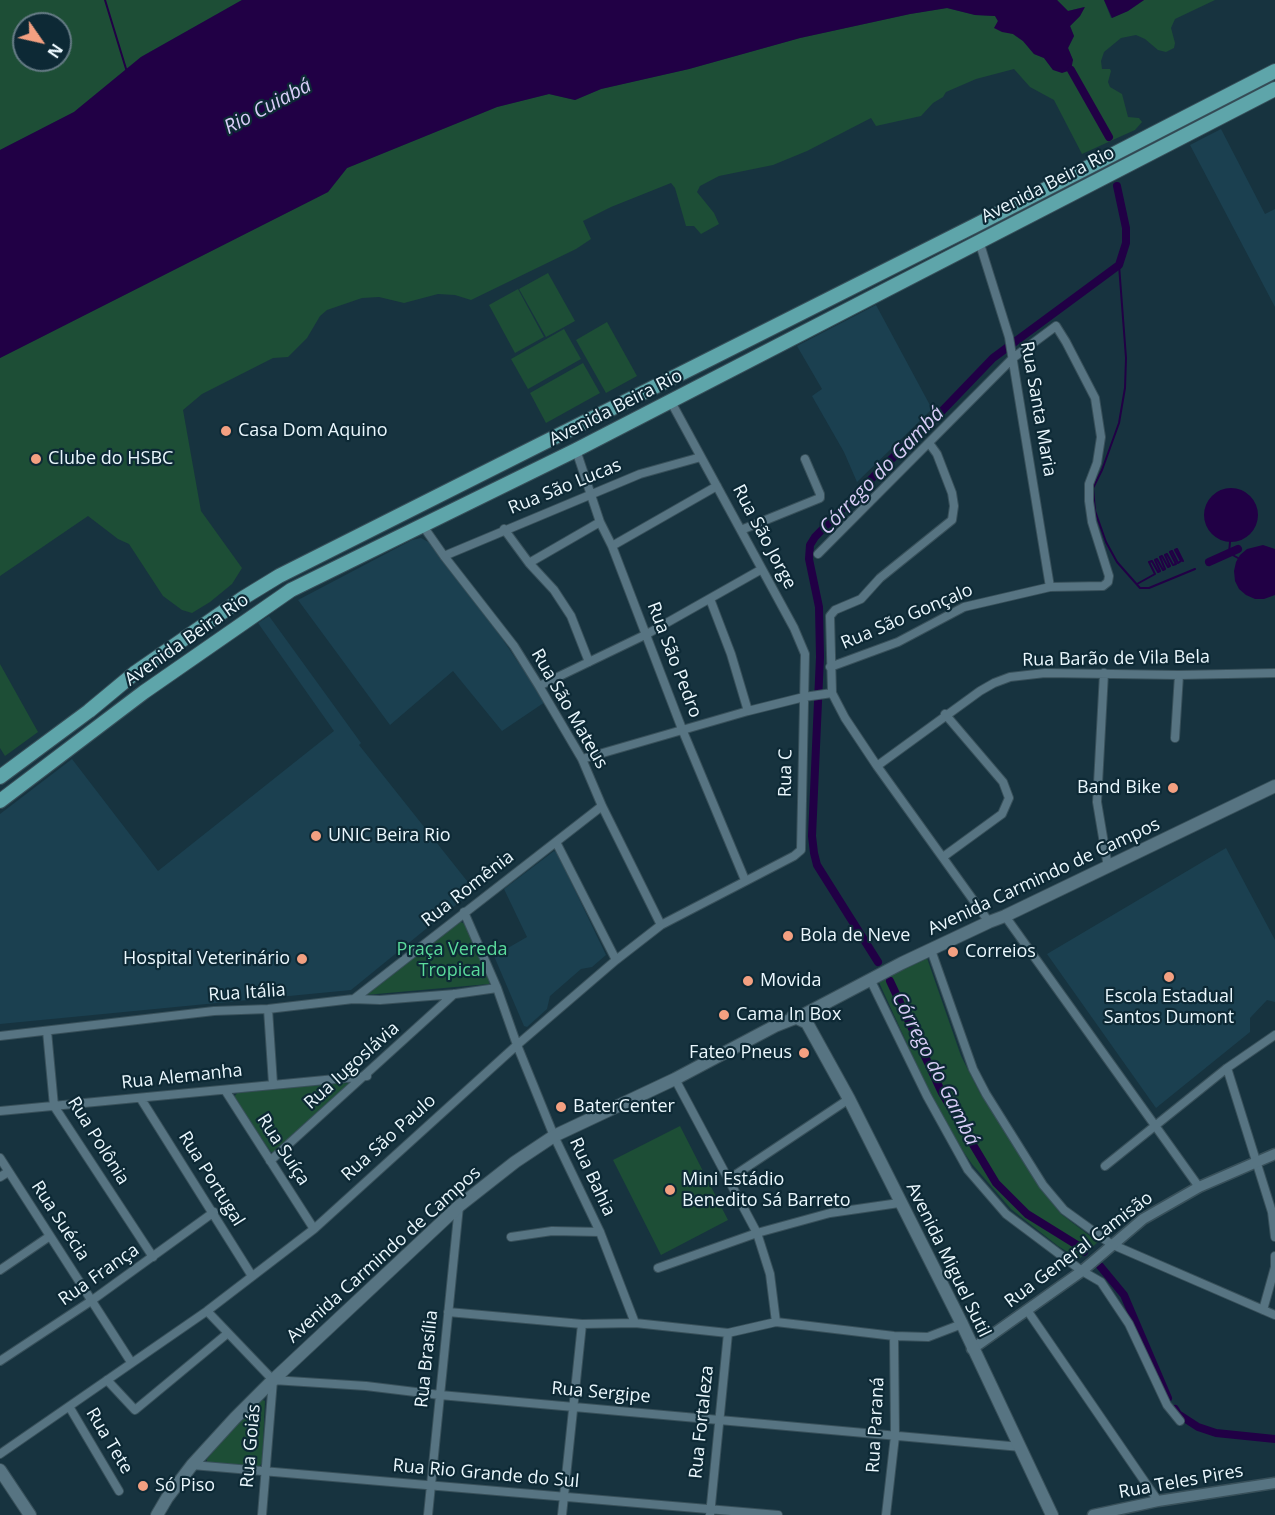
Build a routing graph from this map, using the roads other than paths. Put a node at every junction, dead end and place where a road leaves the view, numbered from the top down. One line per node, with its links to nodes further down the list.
1 (1275, 71): 6 (main road, Avenida Beira Rio)
2 (1275, 89): 3 (main road, Avenida Beira Rio)
3 (979, 241): 4 (street, Rua Santa Maria); 5 (main road, Avenida Beira Rio)
4 (1013, 358): 7 (street); 23 (street, Rua Santa Maria); 23 (street, Rua São Gonçalo)
5 (670, 400): 8 (main road, Avenida Beira Rio); 9 (street, Rua São Jorge)
6 (579, 424): 8 (main road); 11 (main road, Avenida Beira Rio)
7 (929, 443): 19 (street); 28 (street)
8 (579, 448): 13 (street, Rua São Pedro); 15 (main road, Avenida Beira Rio)
9 (701, 457): 12 (street, Rua São Jorge); 13 (street, Rua São Lucas)
10 (805, 459): 17 (street)
11 (463, 484): 15 (main road); 26 (main road, Avenida Beira Rio)
12 (717, 486): 17 (street, Rua São Jorge); 18 (street)
13 (590, 495): 14 (street, Rua São Pedro); 16 (street, Rua São Lucas)
14 (600, 522): 18 (street, Rua São Pedro); 21 (street)
15 (423, 526): 20 (street, Rua São Mateus); 33 (main road, Avenida Beira Rio)
16 (504, 529): 20 (street, Rua São Lucas); 21 (street)
17 (741, 530): 22 (street, Rua São Jorge)
18 (612, 546): 25 (street, Rua São Pedro)
19 (818, 554)
20 (444, 556): 34 (street, Rua São Mateus)
21 (529, 563): 27 (street)
22 (762, 569): 24 (street); 37 (street, Rua São Jorge)
23 (1050, 587): 28 (street, Rua São Gonçalo)
24 (710, 599): 25 (street); 38 (street)
25 (647, 634): 27 (street); 40 (street, Rua São Pedro)
26 (156, 659): 29 (main road, Avenida Beira Rio); 33 (main road)
27 (589, 662): 34 (street)
28 (830, 667): 36 (street)
29 (136, 672): 35 (main road); 44 (main road, Avenida Beira Rio)
30 (1104, 673): 32 (street, Rua Barão de Vila Bela); 39 (street, Rua Barão de Vila Bela); 51 (street)
31 (1275, 673): 32 (street, Rua Barão de Vila Bela)
32 (1179, 675): 41 (street)
33 (163, 679): 35 (main road, Avenida Beira Rio)
34 (539, 686): 42 (street, Rua São Mateus)
35 (144, 692): 46 (main road, Avenida Beira Rio)
36 (830, 693): 37 (street); 43 (street)
37 (808, 696): 38 (street); 49 (street, Rua C)
38 (748, 711): 40 (street)
39 (945, 714): 43 (street, Rua Barão de Vila Bela); 50 (street)
40 (682, 729): 42 (street); 52 (street, Rua São Pedro)
41 (1175, 738)
42 (582, 759): 47 (street, Rua São Mateus)
43 (877, 766): 50 (street)
44 (0, 777)
45 (1275, 786): 51 (main road, Avenida Carmindo de Campos)
46 (0, 801)
47 (602, 806): 48 (street, Rua Romênia); 56 (street, Rua São Mateus)
48 (556, 842): 53 (street, Rua Romênia); 58 (street)
49 (801, 850): 52 (street, Rua São Paulo)
50 (943, 857): 55 (street)
51 (1108, 867): 54 (main road, Avenida Carmindo de Campos)
52 (745, 880): 56 (street, Rua São Paulo)
53 (464, 912): 60 (street); 62 (street, Rua Romênia)
54 (1005, 916): 55 (main road, Avenida Carmindo de Campos); 79 (street)
55 (989, 922): 57 (main road, Avenida Carmindo de Campos)
56 (661, 925): 58 (street, Rua São Paulo)
57 (931, 950): 59 (main road, Avenida Carmindo de Campos); 98 (street)
58 (616, 960): 69 (street, Rua São Paulo)
59 (870, 979): 63 (main road, Avenida Carmindo de Campos); 103 (street)
60 (497, 988): 61 (street, Rua Itália); 69 (street)
61 (455, 994): 62 (street, Rua Itália); 71 (street, Rua Iugoslávia)
62 (353, 999): 64 (street, Rua Itália)
63 (818, 1005): 65 (main road, Avenida Carmindo de Campos); 65 (main road)
64 (268, 1009): 66 (street, Rua Itália); 73 (street)
65 (797, 1019): 72 (main road, Avenida Carmindo de Campos); 76 (main road, Avenida Miguel Sutil)
66 (47, 1031): 68 (street, Rua Itália); 77 (street, Rua Polônia)
67 (1275, 1035): 70 (street)
68 (0, 1036)
69 (517, 1044): 80 (street, Rua Bahia); 92 (street, Rua São Paulo)
70 (1227, 1068): 79 (street); 84 (street)
71 (367, 1076): 73 (street, Rua Alemanha); 83 (street, Rua Iugoslávia)
72 (675, 1079): 80 (main road, Avenida Carmindo de Campos); 87 (street)
73 (273, 1084): 74 (street, Rua Alemanha)
74 (225, 1090): 75 (street, Rua Alemanha); 83 (street, Rua Suíça)
75 (141, 1099): 77 (street, Rua Alemanha); 91 (street, Rua Portugal)
76 (849, 1099): 87 (street); 89 (main road, Avenida Miguel Sutil)
77 (54, 1106): 78 (street, Rua Alemanha); 100 (street, Rua Polônia)
78 (0, 1112)
79 (1156, 1126): 85 (street); 88 (street)
80 (554, 1136): 90 (main road, Avenida Carmindo de Campos); 93 (street, Rua Bahia)
81 (1275, 1154): 84 (street, Rua General Camisão)
82 (0, 1158): 86 (street, Rua Suécia)
83 (270, 1161): 92 (street, Rua Suíça)
84 (1255, 1162): 88 (street, Rua General Camisão); 97 (street)
85 (1105, 1166)
86 (4, 1175): 95 (street, Rua Suécia)
87 (729, 1179): 94 (street)
88 (1199, 1187): 98 (street, Rua General Camisão)
89 (899, 1203): 94 (street); 114 (main road, Avenida Miguel Sutil)
90 (459, 1206): 109 (street, Rua Brasília); 122 (main road, Avenida Carmindo de Campos)
91 (214, 1212): 100 (street, Rua França); 104 (street, Rua Portugal)
92 (314, 1229): 104 (street, Rua São Paulo)
93 (600, 1232): 96 (street); 112 (street, Rua Bahia)
94 (757, 1233): 101 (street); 111 (street)
95 (50, 1236): 102 (street); 105 (street, Rua Suécia)
96 (511, 1237)
97 (1275, 1237)
98 (1112, 1244): 103 (street, Rua General Camisão); 107 (street)
99 (1275, 1256): 107 (street)
100 (153, 1257): 105 (street, Rua França)
101 (658, 1269)
102 (0, 1270)
103 (1082, 1271): 106 (street, Rua General Camisão); 127 (street)
104 (252, 1276): 108 (street, Rua São Paulo)
105 (91, 1301): 119 (street, Rua França); 120 (street, Rua Suécia)
106 (1027, 1310): 118 (street, Rua General Camisão); 138 (street)
107 (1263, 1310): 110 (street)
108 (207, 1311): 115 (street); 120 (street, Rua São Paulo)
109 (448, 1312): 113 (street); 123 (street, Rua Brasília)
110 (1275, 1315)
111 (776, 1322): 116 (street); 117 (street)
112 (635, 1323): 113 (street); 116 (street)
113 (582, 1324): 124 (street)
114 (962, 1324): 117 (street); 118 (main road, Avenida Miguel Sutil)
115 (228, 1333): 121 (street); 122 (street)
116 (728, 1333): 126 (street, Rua Fortaleza)
117 (894, 1336): 128 (street, Rua Paraná)
118 (972, 1349): 129 (main road, Avenida Miguel Sutil)
119 (0, 1361)
120 (131, 1362): 121 (street, Rua São Paulo)
121 (107, 1380): 125 (street, Rua São Paulo)
122 (273, 1380): 123 (street, Rua Sergipe); 131 (main road, Avenida Carmindo de Campos); 133 (street, Rua Goiás)
123 (440, 1395): 124 (street, Rua Sergipe); 135 (street, Rua Brasília)
124 (573, 1407): 126 (street, Rua Sergipe); 137 (street)
125 (70, 1408): 130 (street, Rua São Paulo); 136 (street, Rua Tete)
126 (719, 1420): 128 (street, Rua Sergipe); 139 (street, Rua Fortaleza)
127 (1180, 1421)
128 (895, 1436): 129 (street, Rua Sergipe); 147 (street, Rua Paraná)
129 (1021, 1447): 140 (main road, Avenida Miguel Sutil)
130 (0, 1454)
131 (192, 1466): 133 (street, Rua Rio Grande do Sul); 142 (main road, Avenida Carmindo de Campos)
132 (0, 1470): 141 (main road)
133 (266, 1472): 135 (street, Rua Rio Grande do Sul); 143 (street, Rua Goiás)
134 (1275, 1483): 138 (street, Rua Teles Pires)
135 (431, 1486): 137 (street, Rua Rio Grande do Sul); 144 (street, Rua Brasília)
136 (119, 1491)
137 (564, 1497): 139 (street, Rua Rio Grande do Sul); 145 (street)
138 (1158, 1501): 148 (street, Rua Teles Pires)
139 (710, 1512): 146 (street, Rua Rio Grande do Sul)
140 (1049, 1512)
141 (30, 1515)
142 (157, 1515)
143 (262, 1515)
144 (428, 1515)
145 (562, 1515)
146 (778, 1515)
147 (886, 1515)
148 (1093, 1515)

